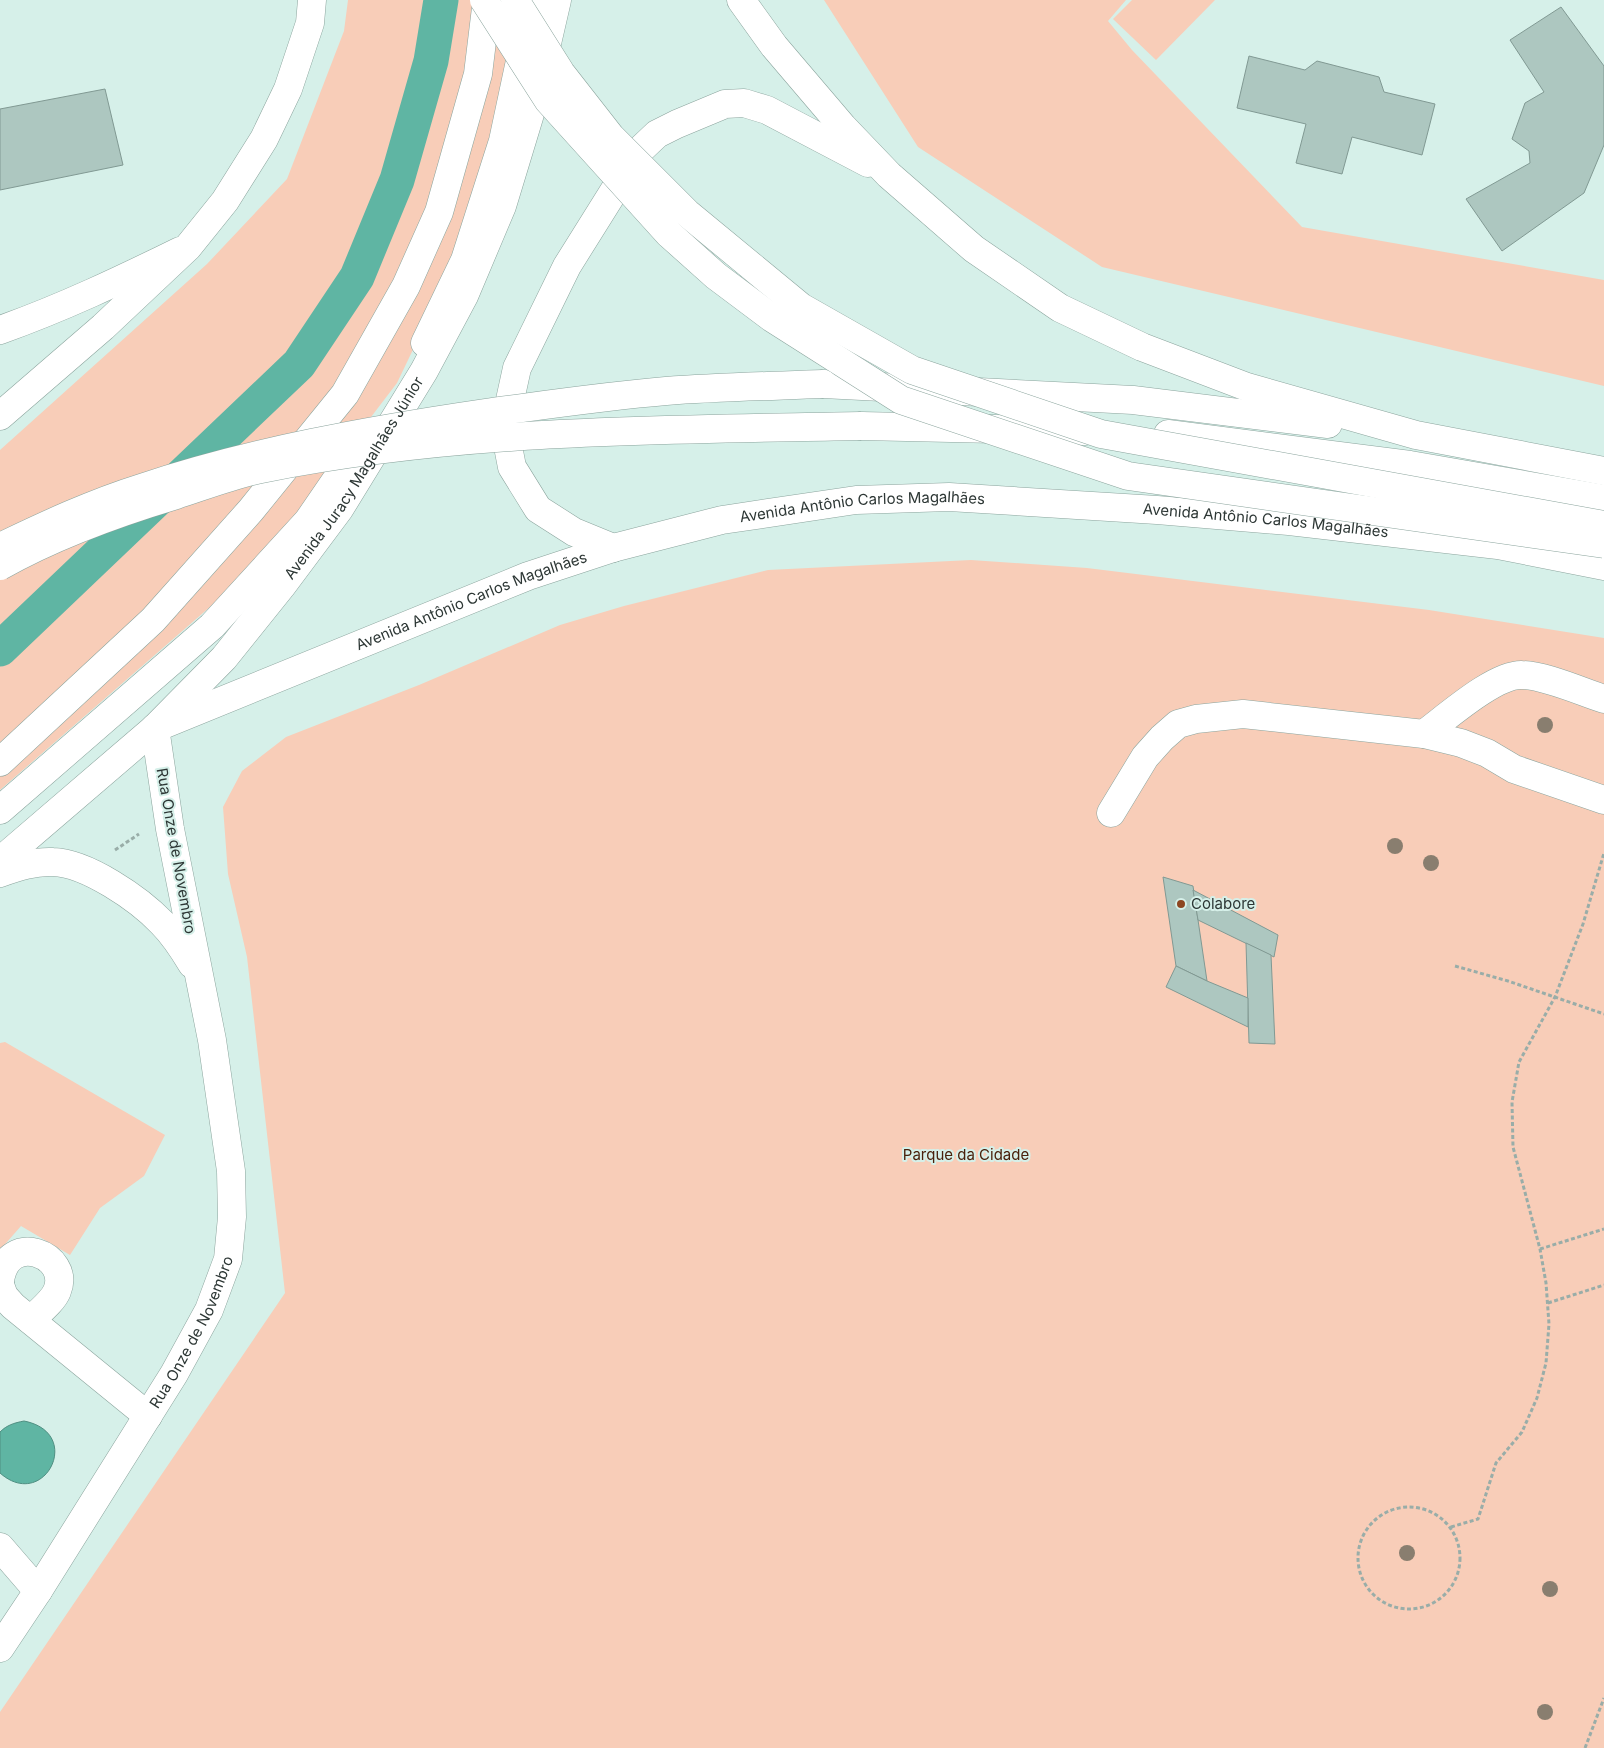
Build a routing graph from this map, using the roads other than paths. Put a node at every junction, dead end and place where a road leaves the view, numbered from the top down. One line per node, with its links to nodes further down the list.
1 (312, 0): 8 (main road)
2 (486, 0): 17 (main road, bridge); 25 (main road)
3 (515, 0): 16 (main road, bridge)
4 (533, 0): 27 (main road)
5 (557, 0): 23 (main road, Avenida Juracy Magalhães Júnior)
6 (741, 0): 7 (main road)
7 (889, 175): 13 (main road); 19 (main road)
8 (188, 247): 9 (main road); 12 (main road)
9 (44, 314): 10 (main road); 11 (main road)
10 (0, 315)
11 (0, 330)
12 (0, 416)
13 (1416, 435): 14 (main road); 18 (main road, bridge)
14 (1604, 471)
15 (1604, 500): 20 (main road, bridge)
16 (1604, 525)
17 (1604, 544)
18 (0, 547)
19 (613, 548): 21 (main road, Avenida Antônio Carlos Magalhães); 23 (main road, Avenida Antônio Carlos Magalhães)
20 (0, 566)
21 (1604, 566)
22 (1604, 699): 24 (main road)
23 (155, 728): 29 (main road, Avenida Juracy Magalhães Júnior); 31 (main road, Rua Onze de Novembro)
24 (1424, 734): 26 (main road); 28 (main road)
25 (0, 762)
26 (1604, 800)
27 (0, 810)
28 (1110, 813)
29 (0, 861)
30 (0, 872): 31 (main road, Rua Onze de Novembro)
31 (198, 974): 35 (main road, Rua Onze de Novembro)
32 (0, 1281): 34 (main road)
33 (0, 1285): 34 (main road)
34 (31, 1320): 35 (main road)
35 (148, 1416): 37 (main road, Rua Onze de Novembro)
36 (0, 1547): 37 (main road)
37 (38, 1591): 38 (main road, Rua Onze de Novembro)
38 (0, 1648)

